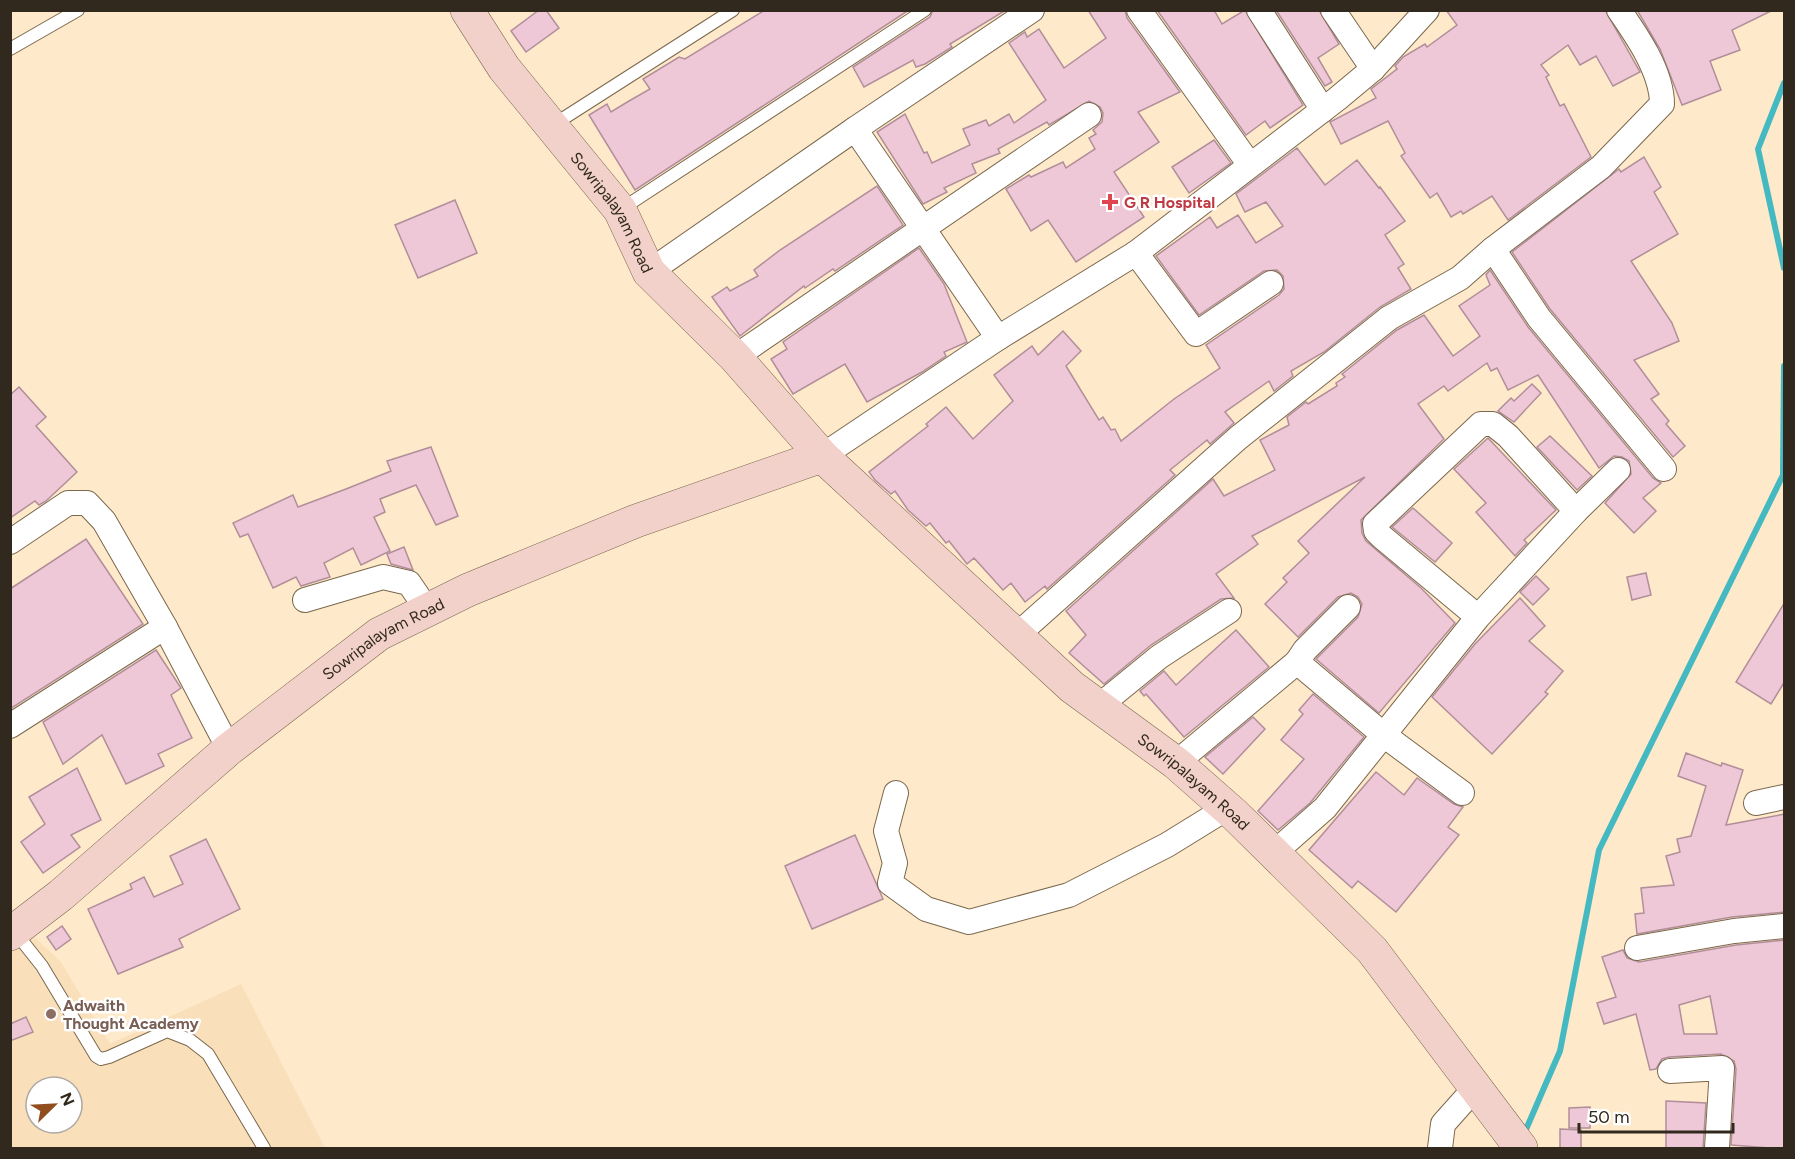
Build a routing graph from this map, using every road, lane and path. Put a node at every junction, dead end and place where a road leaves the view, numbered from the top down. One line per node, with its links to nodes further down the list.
1 (78, 10): 11 (lane)
2 (467, 10): 15 (street, Sowripalayam Road)
3 (733, 10): 15 (lane)
4 (925, 10): 18 (lane)
5 (1032, 10): 16 (street)
6 (1139, 10): 17 (street)
7 (1259, 10): 13 (street)
8 (1333, 10): 12 (street)
9 (1426, 10): 12 (street)
10 (1619, 10): 20 (street)
11 (10, 49)
12 (1373, 69): 13 (street)
13 (1323, 110): 17 (street)
14 (1089, 115): 19 (street)
15 (553, 125): 18 (street, Sowripalayam Road)
16 (855, 129): 19 (street); 22 (street)
17 (1250, 165): 21 (street)
18 (620, 210): 22 (street, Sowripalayam Road)
19 (923, 228): 24 (street); 25 (street)
20 (1493, 249): 27 (street); 37 (street)
21 (1136, 253): 23 (street); 24 (street)
22 (649, 272): 25 (street, Sowripalayam Road)
23 (1271, 283)
24 (998, 338): 26 (street)
25 (735, 357): 26 (street, Sowripalayam Road)
26 (822, 456): 33 (street, Sowripalayam Road); 37 (street, Sowripalayam Road)
27 (1664, 469)
28 (1618, 470): 29 (street)
29 (1576, 511): 35 (street); 35 (street)
30 (10, 542): 36 (street)
31 (305, 600): 33 (street)
32 (1348, 607): 38 (street)
33 (428, 611): 42 (street, Sowripalayam Road)
34 (1229, 611): 39 (street)
35 (1478, 617): 41 (street)
36 (165, 627): 40 (street); 42 (street)
37 (1017, 635): 39 (street, Sowripalayam Road)
38 (1297, 662): 41 (street); 43 (street)
39 (1099, 706): 43 (street, Sowripalayam Road)
40 (10, 726)
41 (1385, 736): 45 (street); 49 (street)
42 (229, 749): 51 (street, Sowripalayam Road)
43 (1176, 763): 48 (street, Sowripalayam Road)
44 (896, 793): 48 (street)
45 (1462, 793)
46 (1785, 797): 47 (street)
47 (1756, 803)
48 (1227, 808): 49 (street, Sowripalayam Road)
49 (1274, 854): 54 (street, Sowripalayam Road)
50 (1785, 926): 52 (street)
51 (12, 932): 56 (lane)
52 (1636, 948)
53 (1670, 1071): 58 (street)
54 (1476, 1087): 55 (street, Sowripalayam Road); 57 (street)
55 (1514, 1138)
56 (264, 1149)
57 (1440, 1149)
58 (1718, 1149)

